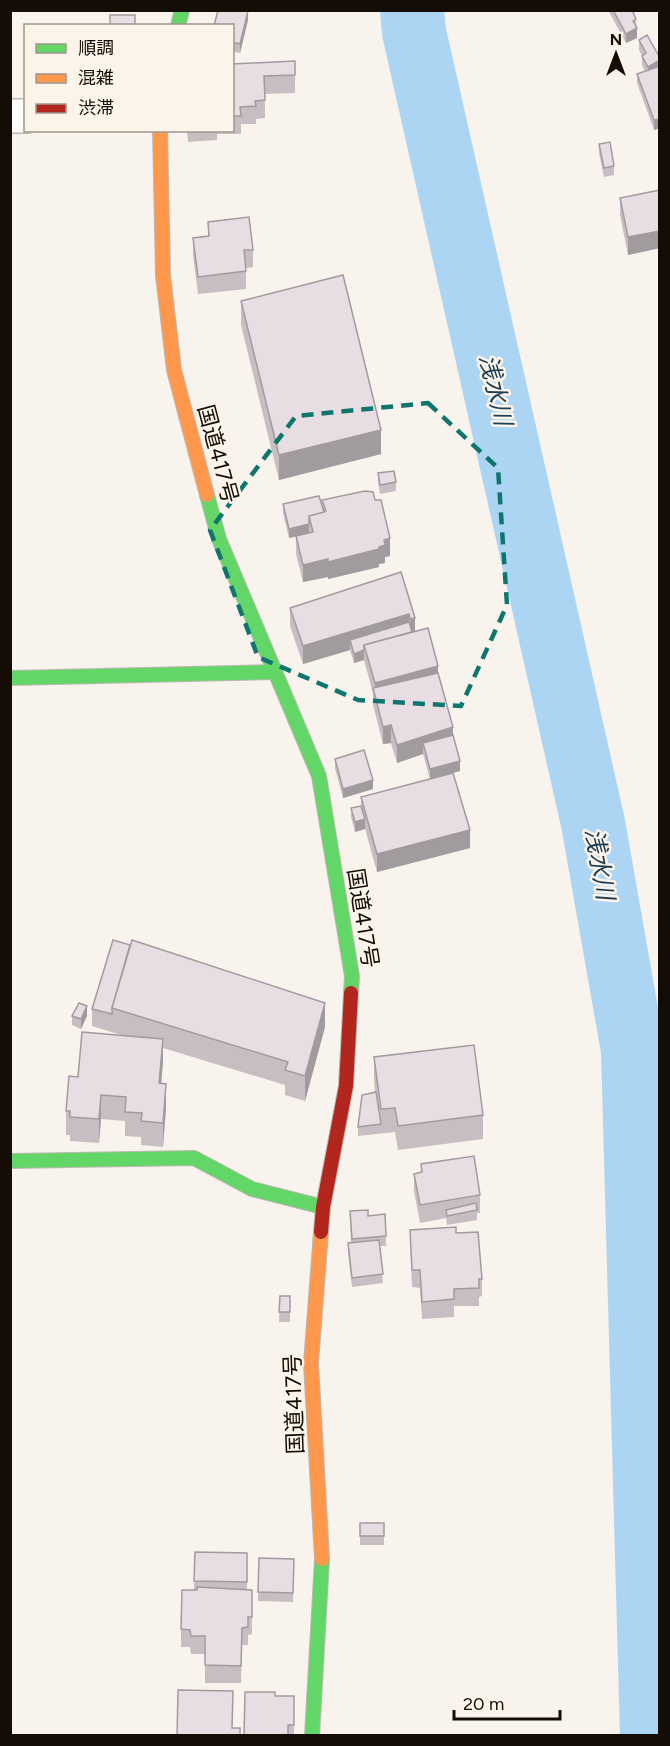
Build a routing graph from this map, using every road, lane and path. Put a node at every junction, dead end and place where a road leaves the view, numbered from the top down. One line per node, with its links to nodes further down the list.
1 (160, 132): 2 (main road, 国道417号)
2 (275, 672): 3 (main road); 5 (main road, 国道417号)
3 (10, 678)
4 (10, 1161): 5 (main road)
5 (323, 1207): 6 (main road, 国道417号)
6 (312, 1736)

